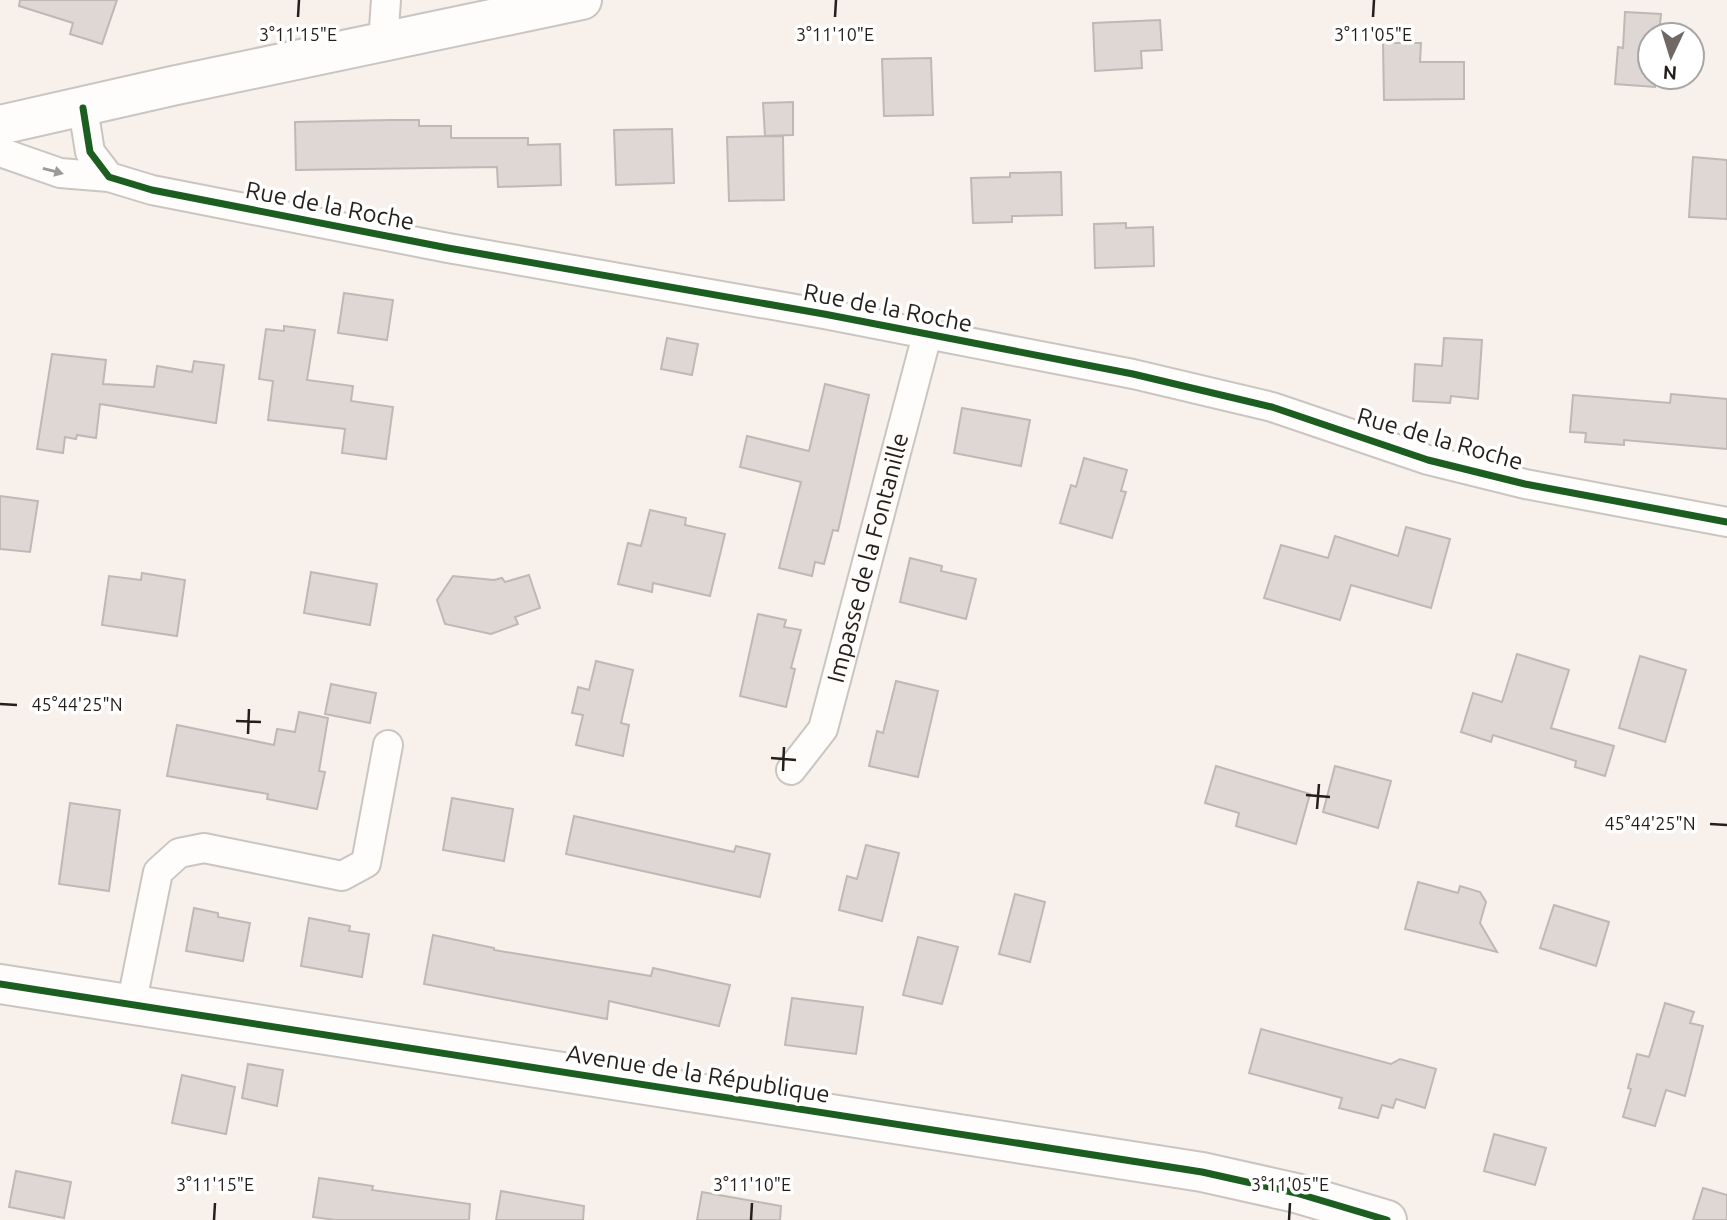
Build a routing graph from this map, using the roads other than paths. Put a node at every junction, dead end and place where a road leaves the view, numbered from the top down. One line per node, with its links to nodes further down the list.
1 (386, 0): 3 (street)
2 (582, 0): 3 (street)
3 (383, 42): 4 (street)
4 (83, 108): 5 (street); 7 (street)
5 (0, 125)
6 (0, 152): 7 (street, Rue de la Roche, one-way to 7)
7 (108, 177): 8 (street, Rue de la Roche)
8 (927, 335): 9 (street, Rue de la Roche); 11 (street, Impasse de la Fontanille)
9 (1727, 522)
10 (388, 745): 13 (street)
11 (791, 770)
12 (0, 984): 13 (street, Avenue de la République)
13 (131, 1006): 14 (street, Avenue de la République)
14 (1387, 1220)

